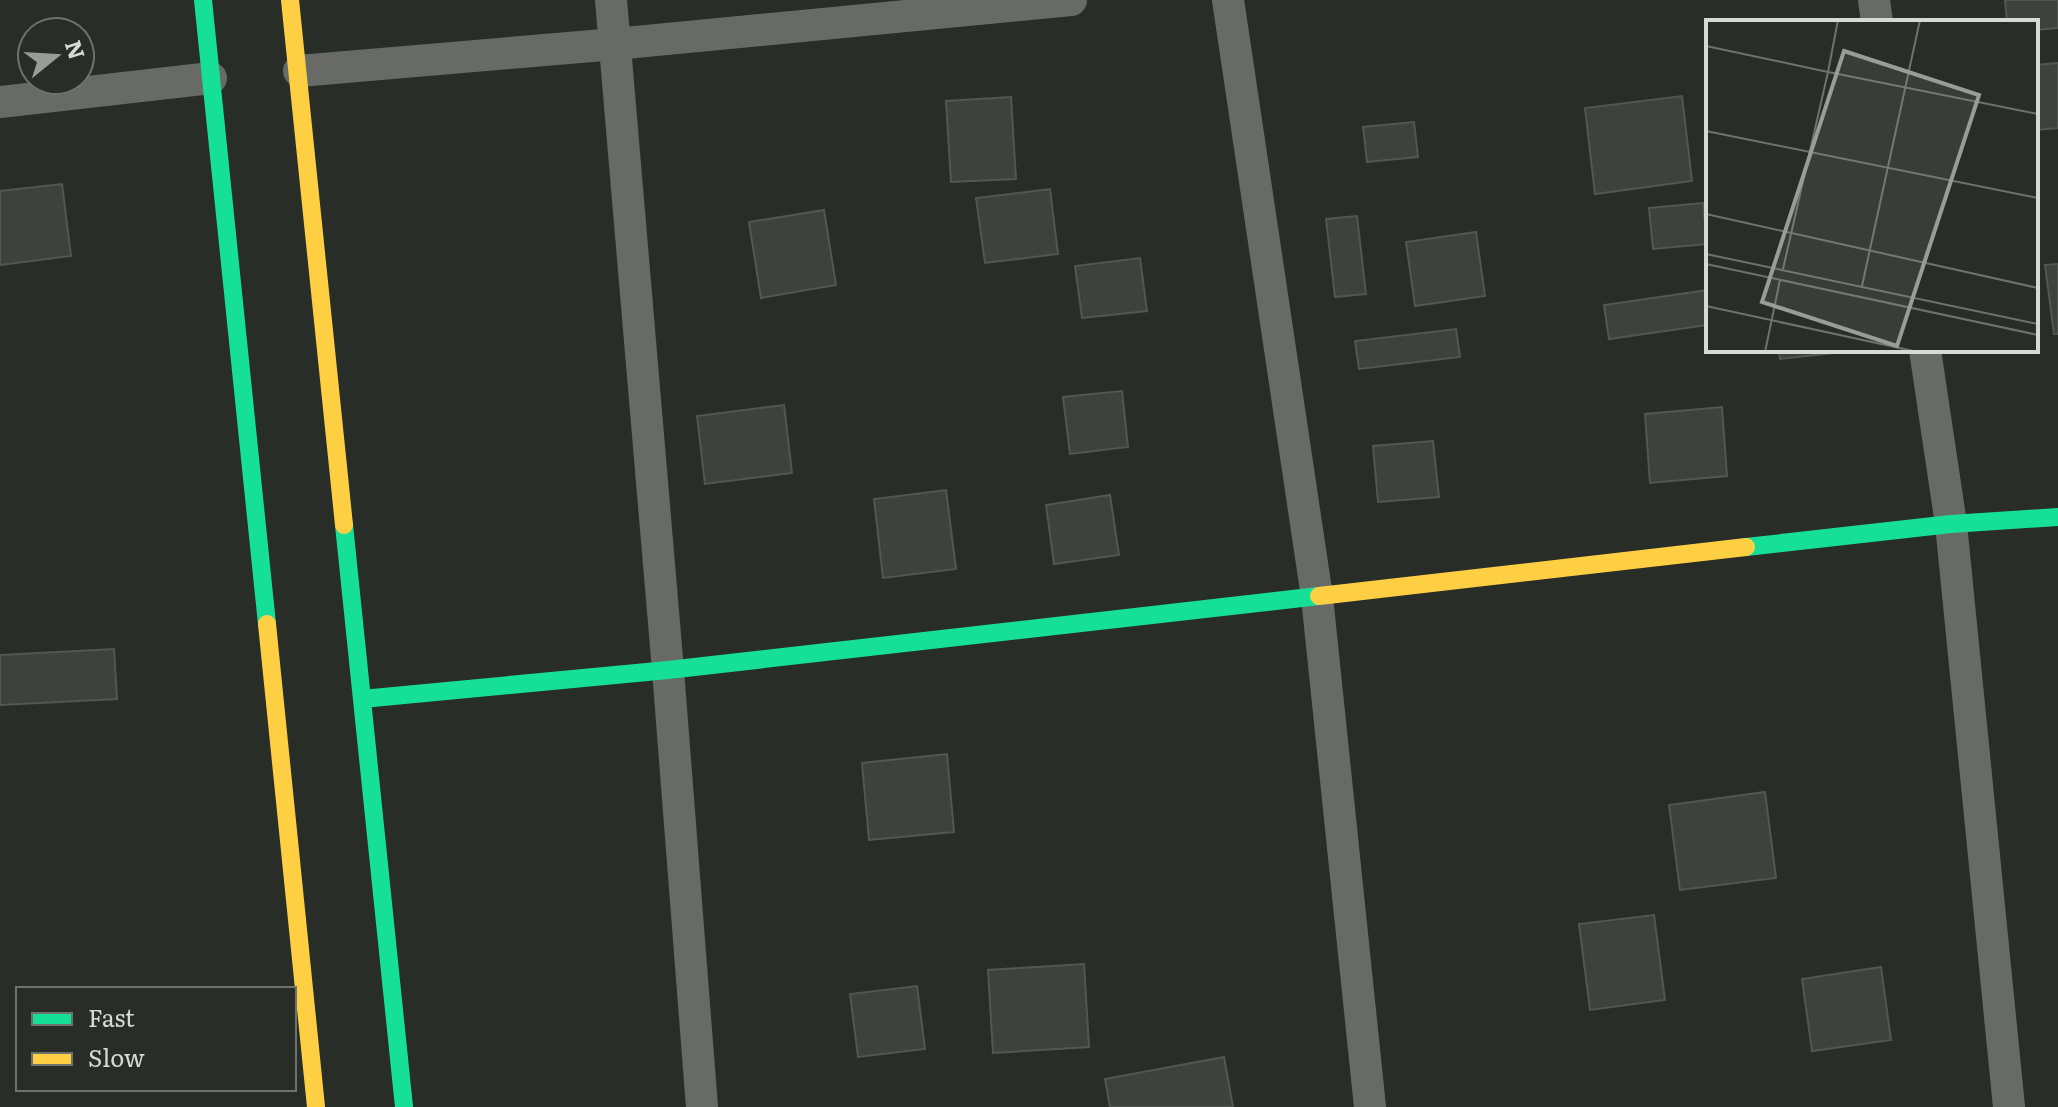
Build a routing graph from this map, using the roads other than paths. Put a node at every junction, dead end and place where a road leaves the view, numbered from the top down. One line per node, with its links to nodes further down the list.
1 (203, 0): 10 (main road)
2 (290, 0): 9 (main road)
3 (611, 0): 8 (street)
4 (1071, 0): 8 (street)
5 (1228, 0): 15 (street)
6 (1874, 0): 7 (street)
7 (1877, 20)
8 (615, 44): 9 (street); 16 (street)
9 (299, 71): 17 (main road)
10 (211, 78): 11 (street); 18 (main road)
11 (0, 102)
12 (1925, 352): 14 (street)
13 (2058, 517): 14 (main road)
14 (1951, 524): 15 (main road); 22 (street)
15 (1317, 597): 16 (main road); 21 (street)
16 (668, 670): 17 (main road); 20 (street)
17 (362, 699): 19 (main road)
18 (316, 1107)
19 (404, 1107)
20 (702, 1107)
21 (1370, 1107)
22 (2009, 1107)

